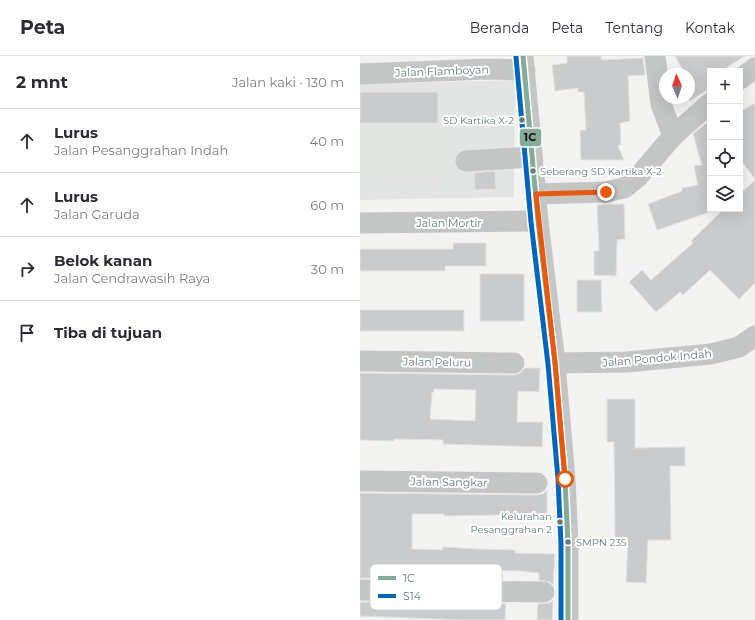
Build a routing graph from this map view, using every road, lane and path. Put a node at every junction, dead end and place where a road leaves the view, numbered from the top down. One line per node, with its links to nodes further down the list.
1 (655, 56): 7 (street)
2 (524, 63): 4 (street, Jalan Flamboyan); 8 (street)
3 (755, 68): 5 (street)
4 (360, 74)
5 (743, 77)
6 (709, 104): 7 (street)
7 (673, 136): 10 (street)
8 (532, 157): 9 (street); 10 (street)
9 (466, 161)
10 (536, 194): 11 (street)
11 (538, 221): 12 (street, Jalan Mortir); 15 (street)
12 (360, 223)
13 (755, 336): 15 (street, Jalan Pondok Indah)
14 (360, 361): 16 (street, Jalan Peluru)
15 (555, 362): 23 (street)
16 (514, 363)
17 (360, 481): 18 (street, Jalan Sangkar)
18 (537, 483)
19 (360, 590): 20 (street)
20 (370, 590)
21 (502, 592): 22 (street)
22 (544, 592)
23 (568, 620)

